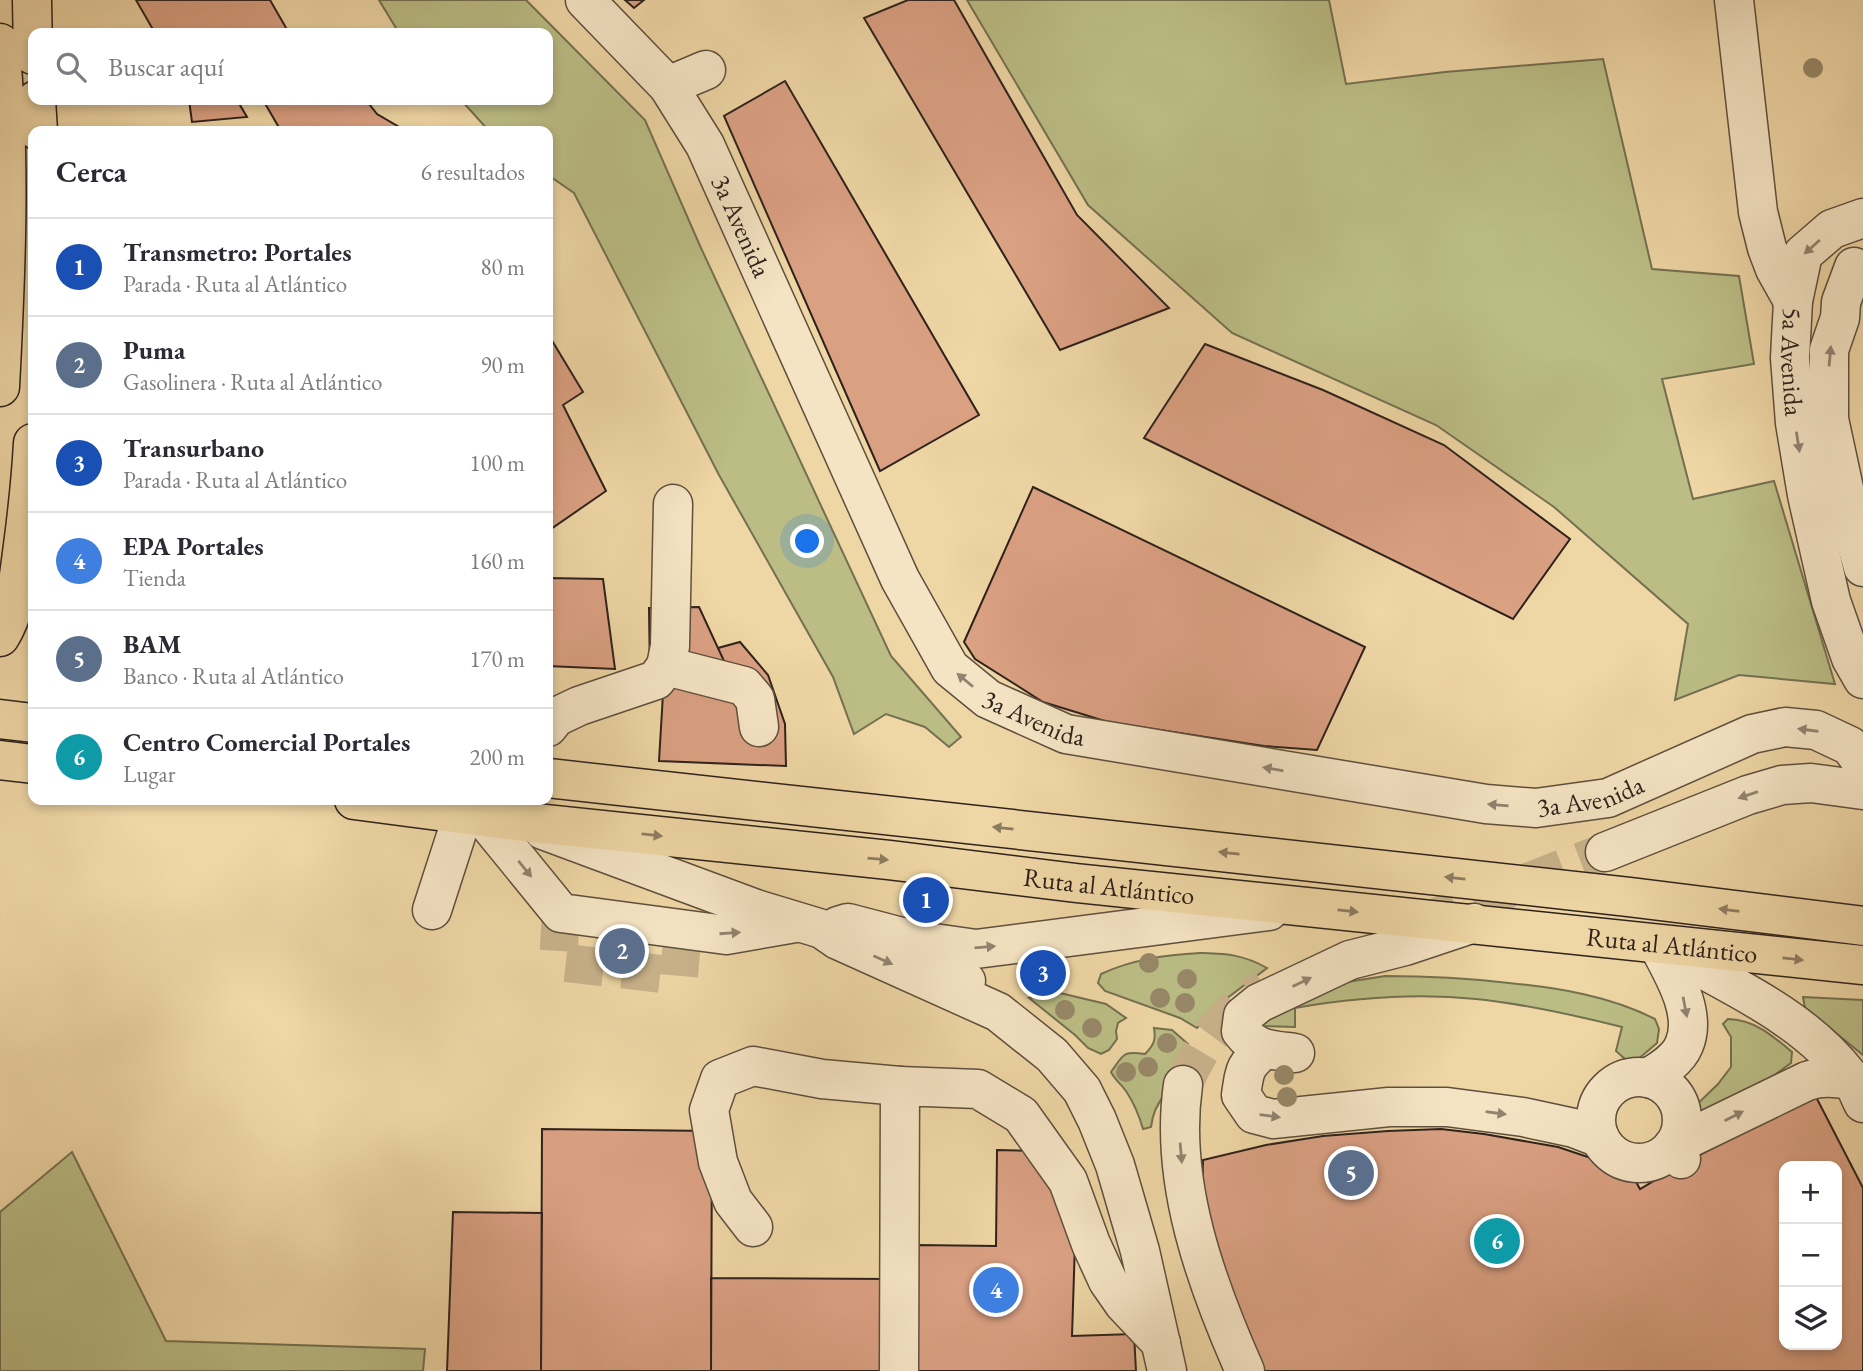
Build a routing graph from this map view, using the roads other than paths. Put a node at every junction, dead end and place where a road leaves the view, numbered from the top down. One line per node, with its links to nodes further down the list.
1 (32, 0): 4 (main road)
2 (585, 0): 7 (street, 3a Avenida)
3 (1734, 0): 12 (street, 5a Avenida)
4 (33, 28)
5 (0, 43): 13 (main road)
6 (706, 70): 7 (street)
7 (667, 86): 26 (street, 3a Avenida, one-way to 7)
8 (36, 105): 9 (main road)
9 (37, 126)
10 (1863, 218): 12 (street, one-way to 12)
11 (1858, 265): 12 (street); 16 (street, 5a Avenida, one-way to 11)
12 (1793, 301): 19 (street, 5a Avenida, one-way to 19)
13 (0, 387)
14 (28, 500): 17 (main road)
15 (673, 505): 18 (street)
16 (1863, 567)
17 (0, 637)
18 (666, 666): 21 (street); 23 (street)
19 (1863, 679)
20 (0, 719): 22 (main road)
21 (553, 721)
22 (28, 722)
23 (759, 727)
24 (0, 760): 25 (main road)
25 (28, 763)
26 (1863, 764)
27 (553, 779): 35 (main road, Ruta al Atlántico, one-way to 27)
28 (1863, 790): 31 (street, one-way to 31)
29 (402, 805): 30 (main road, Ruta al Atlántico)
30 (482, 813): 32 (main road, Ruta al Atlántico, one-way to 32); 33 (street); 37 (street); 37 (street, one-way to 37)
31 (1605, 852)
32 (1304, 907): 36 (main road, Ruta al Atlántico, one-way to 36); 39 (street, one-way to 32)
33 (432, 910)
34 (1863, 915): 35 (main road, Ruta al Atlántico)
35 (1822, 921): 38 (main road, Ruta al Atlántico)
36 (1474, 923): 40 (main road, Ruta al Atlántico); 46 (street)
37 (811, 926): 39 (street); 49 (street, one-way to 49)
38 (1863, 926)
39 (943, 945): 51 (street)
40 (1658, 945): 41 (main road, Ruta al Atlántico, one-way to 41); 42 (street, one-way to 42); 45 (street)
41 (1863, 965)
42 (1648, 1078): 46 (street); 47 (street)
43 (1183, 1085): 52 (street, one-way to 52)
44 (900, 1086): 48 (street); 49 (street); 50 (street)
45 (1858, 1091): 47 (street, one-way to 45)
46 (1600, 1138): 47 (street)
47 (1666, 1162)
48 (753, 1227)
49 (1164, 1357)
50 (899, 1371)
51 (1195, 1371)
52 (1245, 1371)

